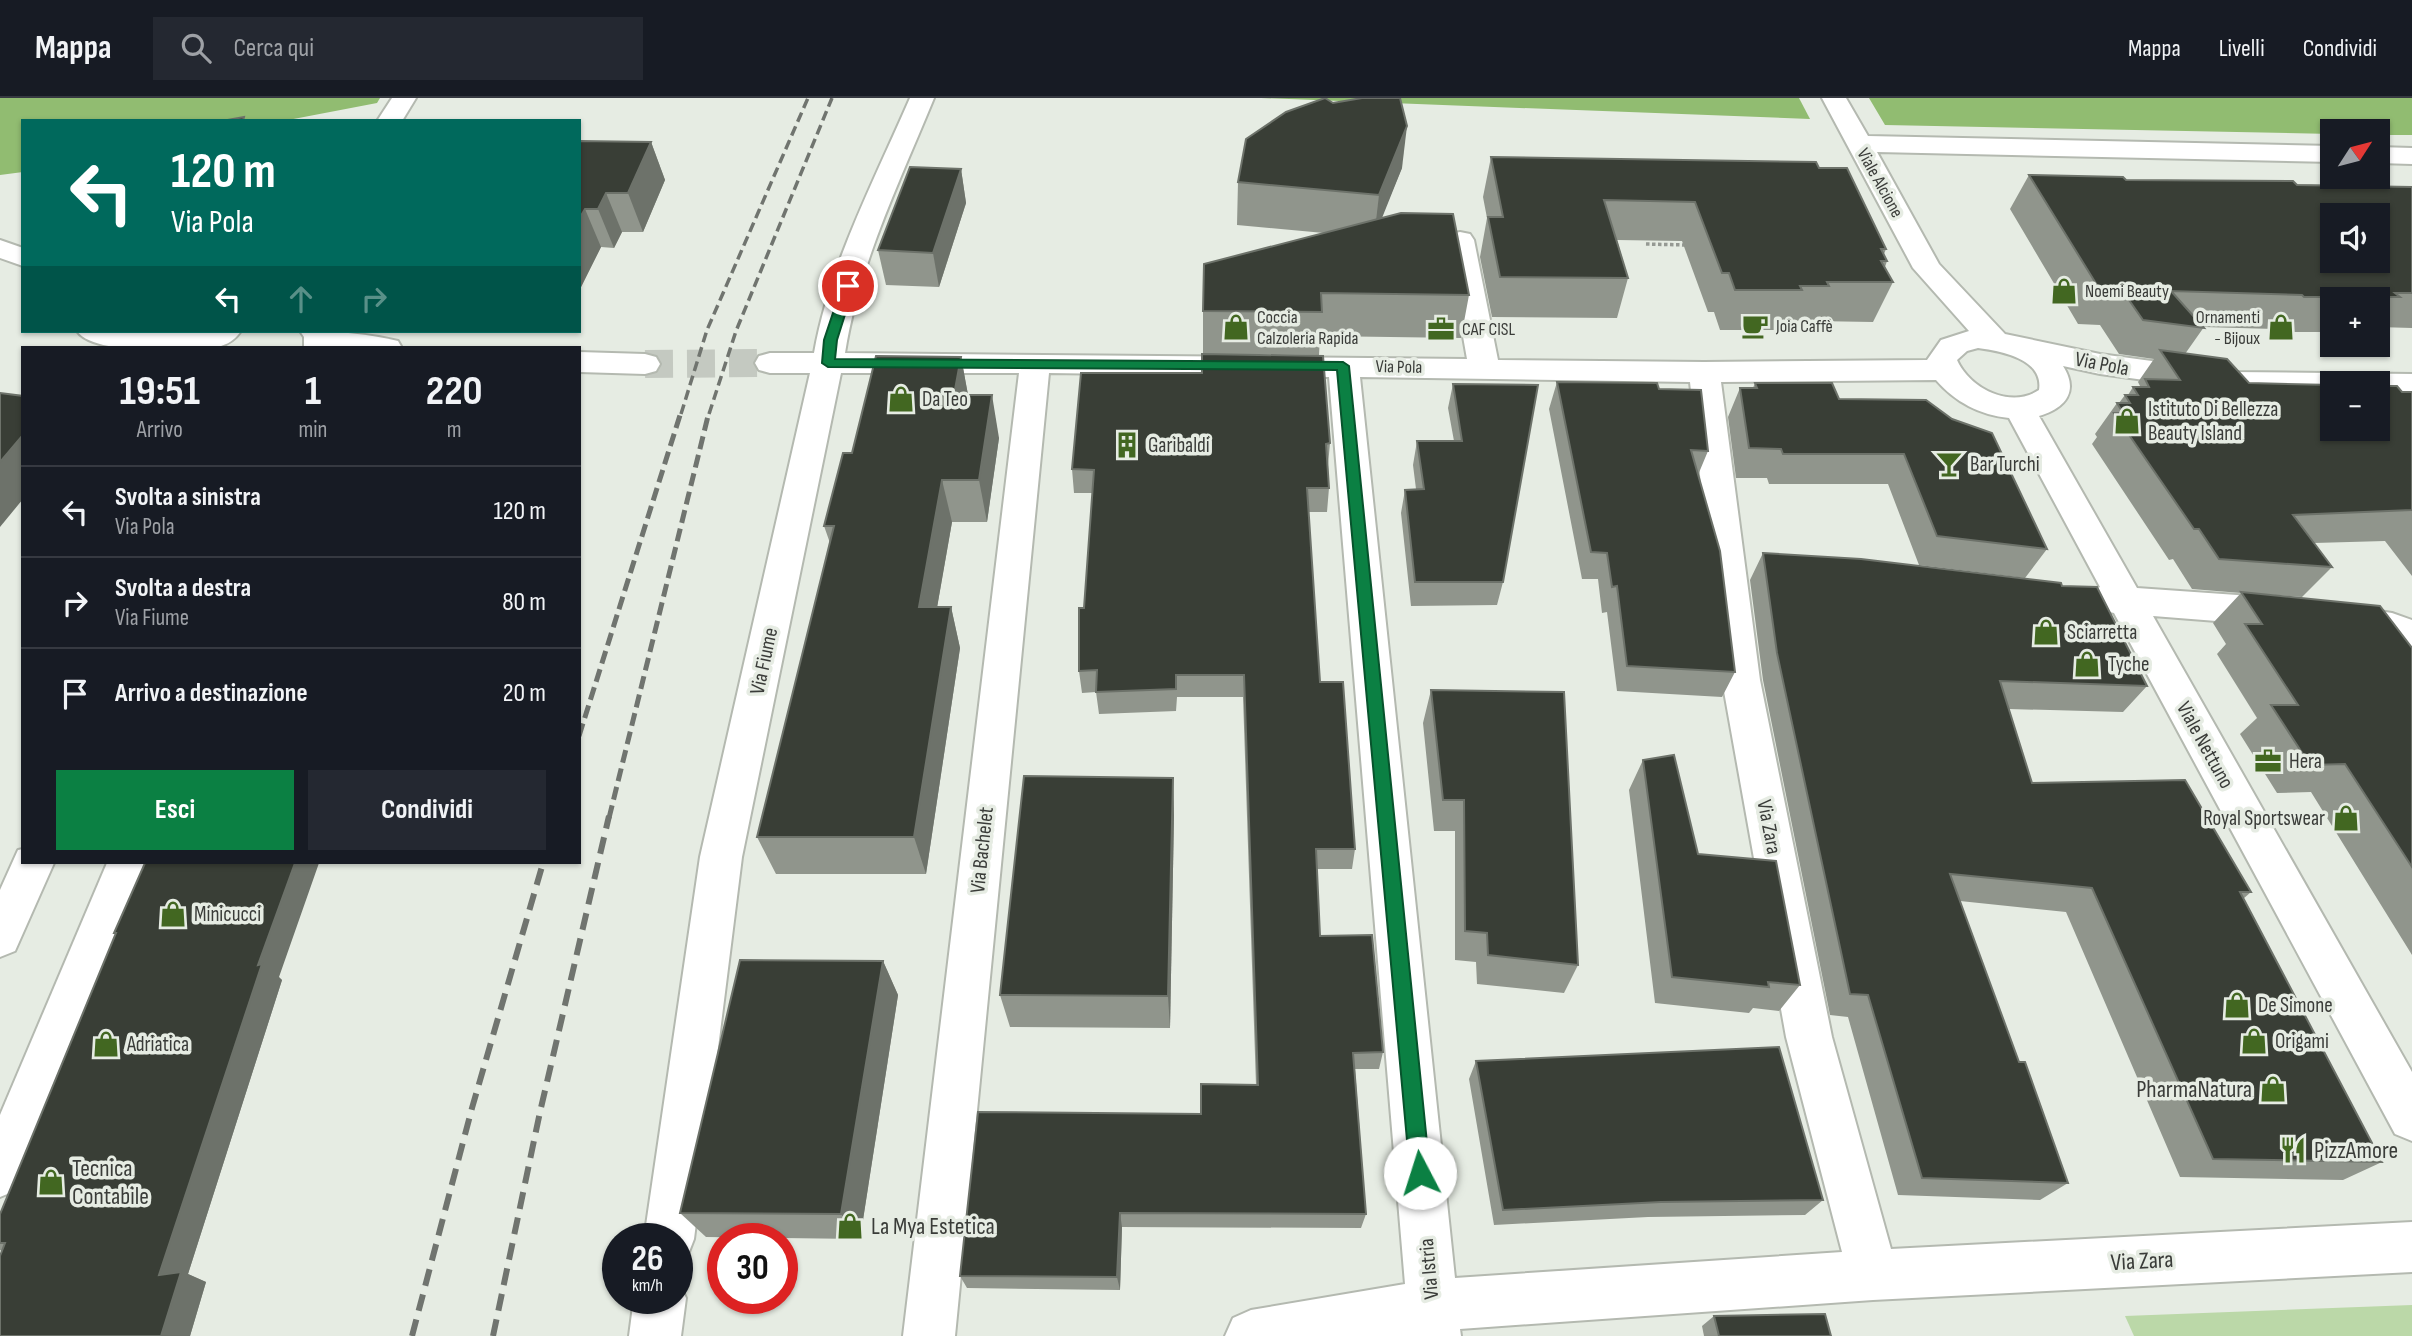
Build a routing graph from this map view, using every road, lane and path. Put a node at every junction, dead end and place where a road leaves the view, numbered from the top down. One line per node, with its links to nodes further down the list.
1 (922, 98): 21 (street, Via Fiume)
2 (1834, 98): 3 (street, Viale Alcione)
3 (1857, 141): 4 (street); 12 (street, Viale Alcione)
4 (2320, 154)
5 (2390, 155): 6 (street)
6 (2412, 156)
7 (1460, 240): 25 (street)
8 (1646, 244): 9 (path)
9 (1699, 245)
10 (0, 248): 11 (street)
11 (21, 257)
12 (1927, 268): 16 (street, Viale Alcione); 18 (street, Viale Alcione)
13 (95, 333): 15 (street)
14 (318, 339): 17 (street)
15 (210, 340)
16 (2002, 342): 18 (street, Via Pola); 27 (street, Via Pola); 30 (street)
17 (372, 346)
18 (1945, 361): 26 (street, Via Pola); 30 (street)
19 (581, 362): 22 (street)
20 (771, 363): 21 (street, Via Pola)
21 (828, 363): 23 (street, Via Pola); 39 (street, Via Fiume)
22 (645, 364)
23 (1035, 364): 24 (street, Via Pola); 45 (street, Via Bachelet)
24 (1343, 366): 25 (street, Via Pola); 43 (street, Via Istria)
25 (1484, 369): 26 (street, Via Pola)
26 (1704, 372): 41 (street, Via Zara)
27 (2320, 383)
28 (2390, 383): 29 (street)
29 (2412, 384)
30 (2019, 408): 32 (street, Viale Nettuno)
31 (2072, 597): 32 (street)
32 (2126, 601): 33 (street); 37 (street, Viale Nettuno)
33 (2412, 635)
34 (32, 864): 36 (street)
35 (128, 864): 38 (street)
36 (4, 920)
37 (2412, 1118)
38 (0, 1172)
39 (670, 1223)
40 (2412, 1247): 41 (street, Via Zara)
41 (1873, 1275): 43 (street, Via Zara)
42 (658, 1314): 44 (street)
43 (1434, 1320): 46 (street, Via Zara)
44 (655, 1336)
45 (929, 1336)
46 (1251, 1336)

